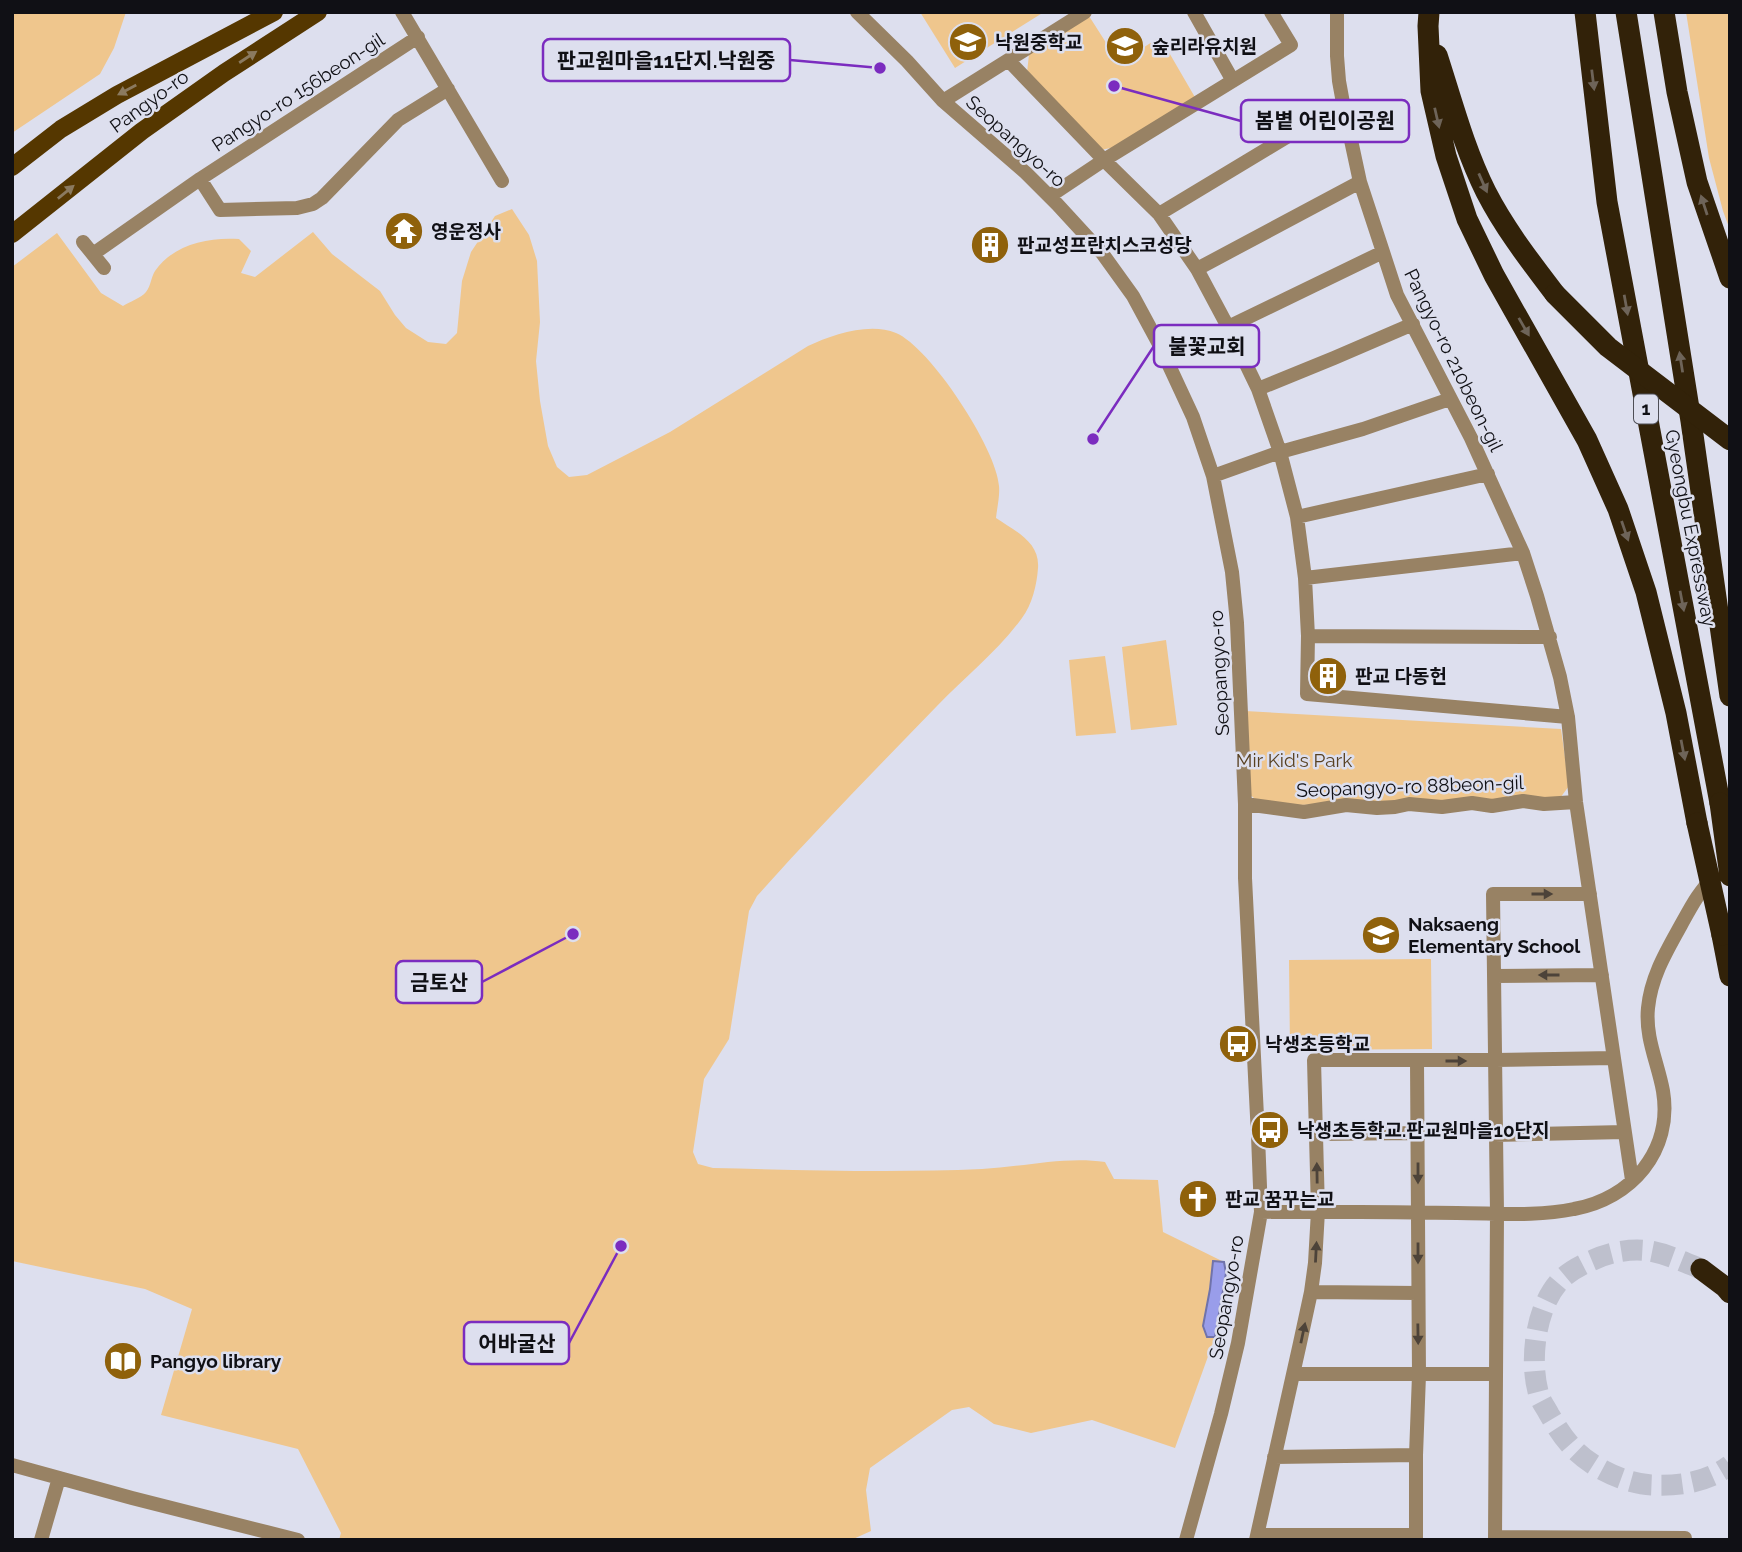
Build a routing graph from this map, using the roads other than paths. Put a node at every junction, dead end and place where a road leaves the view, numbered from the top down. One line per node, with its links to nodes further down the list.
1 (274, 12): 20 (main road, Pangyo-ro, one-way to 20)
2 (318, 12): 26 (main road, Pangyo-ro, one-way to 2)
3 (402, 12): 13 (street)
4 (857, 12): 17 (street, Seopangyo-ro)
5 (1085, 12): 14 (street)
6 (1194, 12): 15 (street)
7 (1271, 12): 15 (street)
8 (1337, 12): 18 (street, Pangyo-ro 210beon-gil)
9 (1584, 12): 51 (highway, Gyeongbu Expressway / 1, one-way to 51, bridge)
10 (1626, 12): 46 (highway, Gyeongbu Expressway / 1, one-way to 10)
11 (1664, 12): 32 (highway, one-way to 11)
12 (1429, 19): 37 (highway, one-way to 37, bridge); 55 (highway, one-way to 55, bridge)
13 (418, 37): 16 (street); 21 (street, Pangyo-ro 156beon-gil)
14 (1009, 61): 17 (street); 19 (street)
15 (1233, 81): 19 (street)
16 (448, 89): 21 (street); 22 (street)
17 (943, 101): 24 (street, Seopangyo-ro)
18 (1343, 103): 23 (street, Pangyo-ro 210beon-gil); 25 (street)
19 (1104, 160): 24 (street); 25 (street)
20 (12, 167)
21 (200, 179): 29 (street, Pangyo-ro 156beon-gil)
22 (502, 181)
23 (1360, 181): 28 (street, Pangyo-ro 210beon-gil); 31 (street)
24 (1050, 197): 40 (street, Seopangyo-ro)
25 (1159, 214): 31 (street)
26 (12, 234)
27 (83, 242): 29 (street)
28 (1383, 252): 33 (street, Pangyo-ro 210beon-gil); 34 (street)
29 (93, 254): 30 (street)
30 (104, 268)
31 (1197, 270): 34 (street)
32 (1728, 274)
33 (1413, 324): 35 (street); 36 (street, Pangyo-ro 210beon-gil)
34 (1228, 327): 35 (street)
35 (1258, 389): 38 (street)
36 (1450, 399): 38 (street); 39 (street, Pangyo-ro 210beon-gil)
37 (1730, 440)
38 (1280, 452): 40 (street); 41 (street)
39 (1488, 474): 41 (street); 42 (street, Pangyo-ro 210beon-gil)
40 (1213, 475): 49 (street, Seopangyo-ro)
41 (1297, 517): 43 (street)
42 (1523, 553): 43 (street); 45 (street, Pangyo-ro 210beon-gil)
43 (1305, 578): 44 (street)
44 (1308, 636): 45 (street); 47 (street)
45 (1550, 637): 47 (street, Pangyo-ro 210beon-gil)
46 (1730, 696)
47 (1569, 717): 48 (street, Pangyo-ro 210beon-gil)
48 (1576, 802): 49 (street, Seopangyo-ro 88beon-gil); 52 (street, Pangyo-ro 210beon-gil)
49 (1245, 804): 65 (street, Seopangyo-ro)
50 (1730, 862): 63 (street)
51 (1730, 876)
52 (1590, 894): 53 (street, Pangyo-ro 210beon-gil); 54 (street, one-way to 52)
53 (1602, 975): 54 (street, one-way to 54); 56 (street, Pangyo-ro 210beon-gil)
54 (1495, 976): 57 (street)
55 (1730, 976)
56 (1614, 1058): 57 (street); 59 (street, Pangyo-ro 210beon-gil)
57 (1496, 1060): 58 (street, one-way to 57); 62 (street)
58 (1417, 1061): 60 (street); 61 (street)
59 (1624, 1132): 62 (street); 63 (street, Pangyo-ro 210beon-gil)
60 (1417, 1133): 61 (street); 66 (street, one-way to 66)
61 (1317, 1134): 64 (street, one-way to 61)
62 (1495, 1135): 67 (street)
63 (1632, 1181): 67 (street)
64 (1318, 1211): 65 (street); 66 (street); 69 (street, one-way to 64)
65 (1261, 1212): 85 (street, Seopangyo-ro)
66 (1418, 1213): 67 (street); 70 (street, one-way to 70)
67 (1497, 1213): 73 (street)
68 (1700, 1269): 71 (highway)
69 (1311, 1292): 70 (street); 72 (street, one-way to 69)
70 (1418, 1293): 74 (street, one-way to 74)
71 (1730, 1293)
72 (1293, 1374): 74 (street); 76 (street)
73 (1495, 1374): 74 (street); 82 (street)
74 (1419, 1375): 75 (street)
75 (1416, 1454): 76 (street); 81 (street)
76 (1274, 1457): 80 (street)
77 (12, 1465): 78 (street)
78 (59, 1479): 79 (street); 83 (street)
79 (252, 1534): 84 (street)
80 (1256, 1537): 81 (street)
81 (1416, 1537)
82 (1495, 1539): 86 (street)
83 (41, 1540)
84 (298, 1540)
85 (1186, 1540)
86 (1685, 1540)

